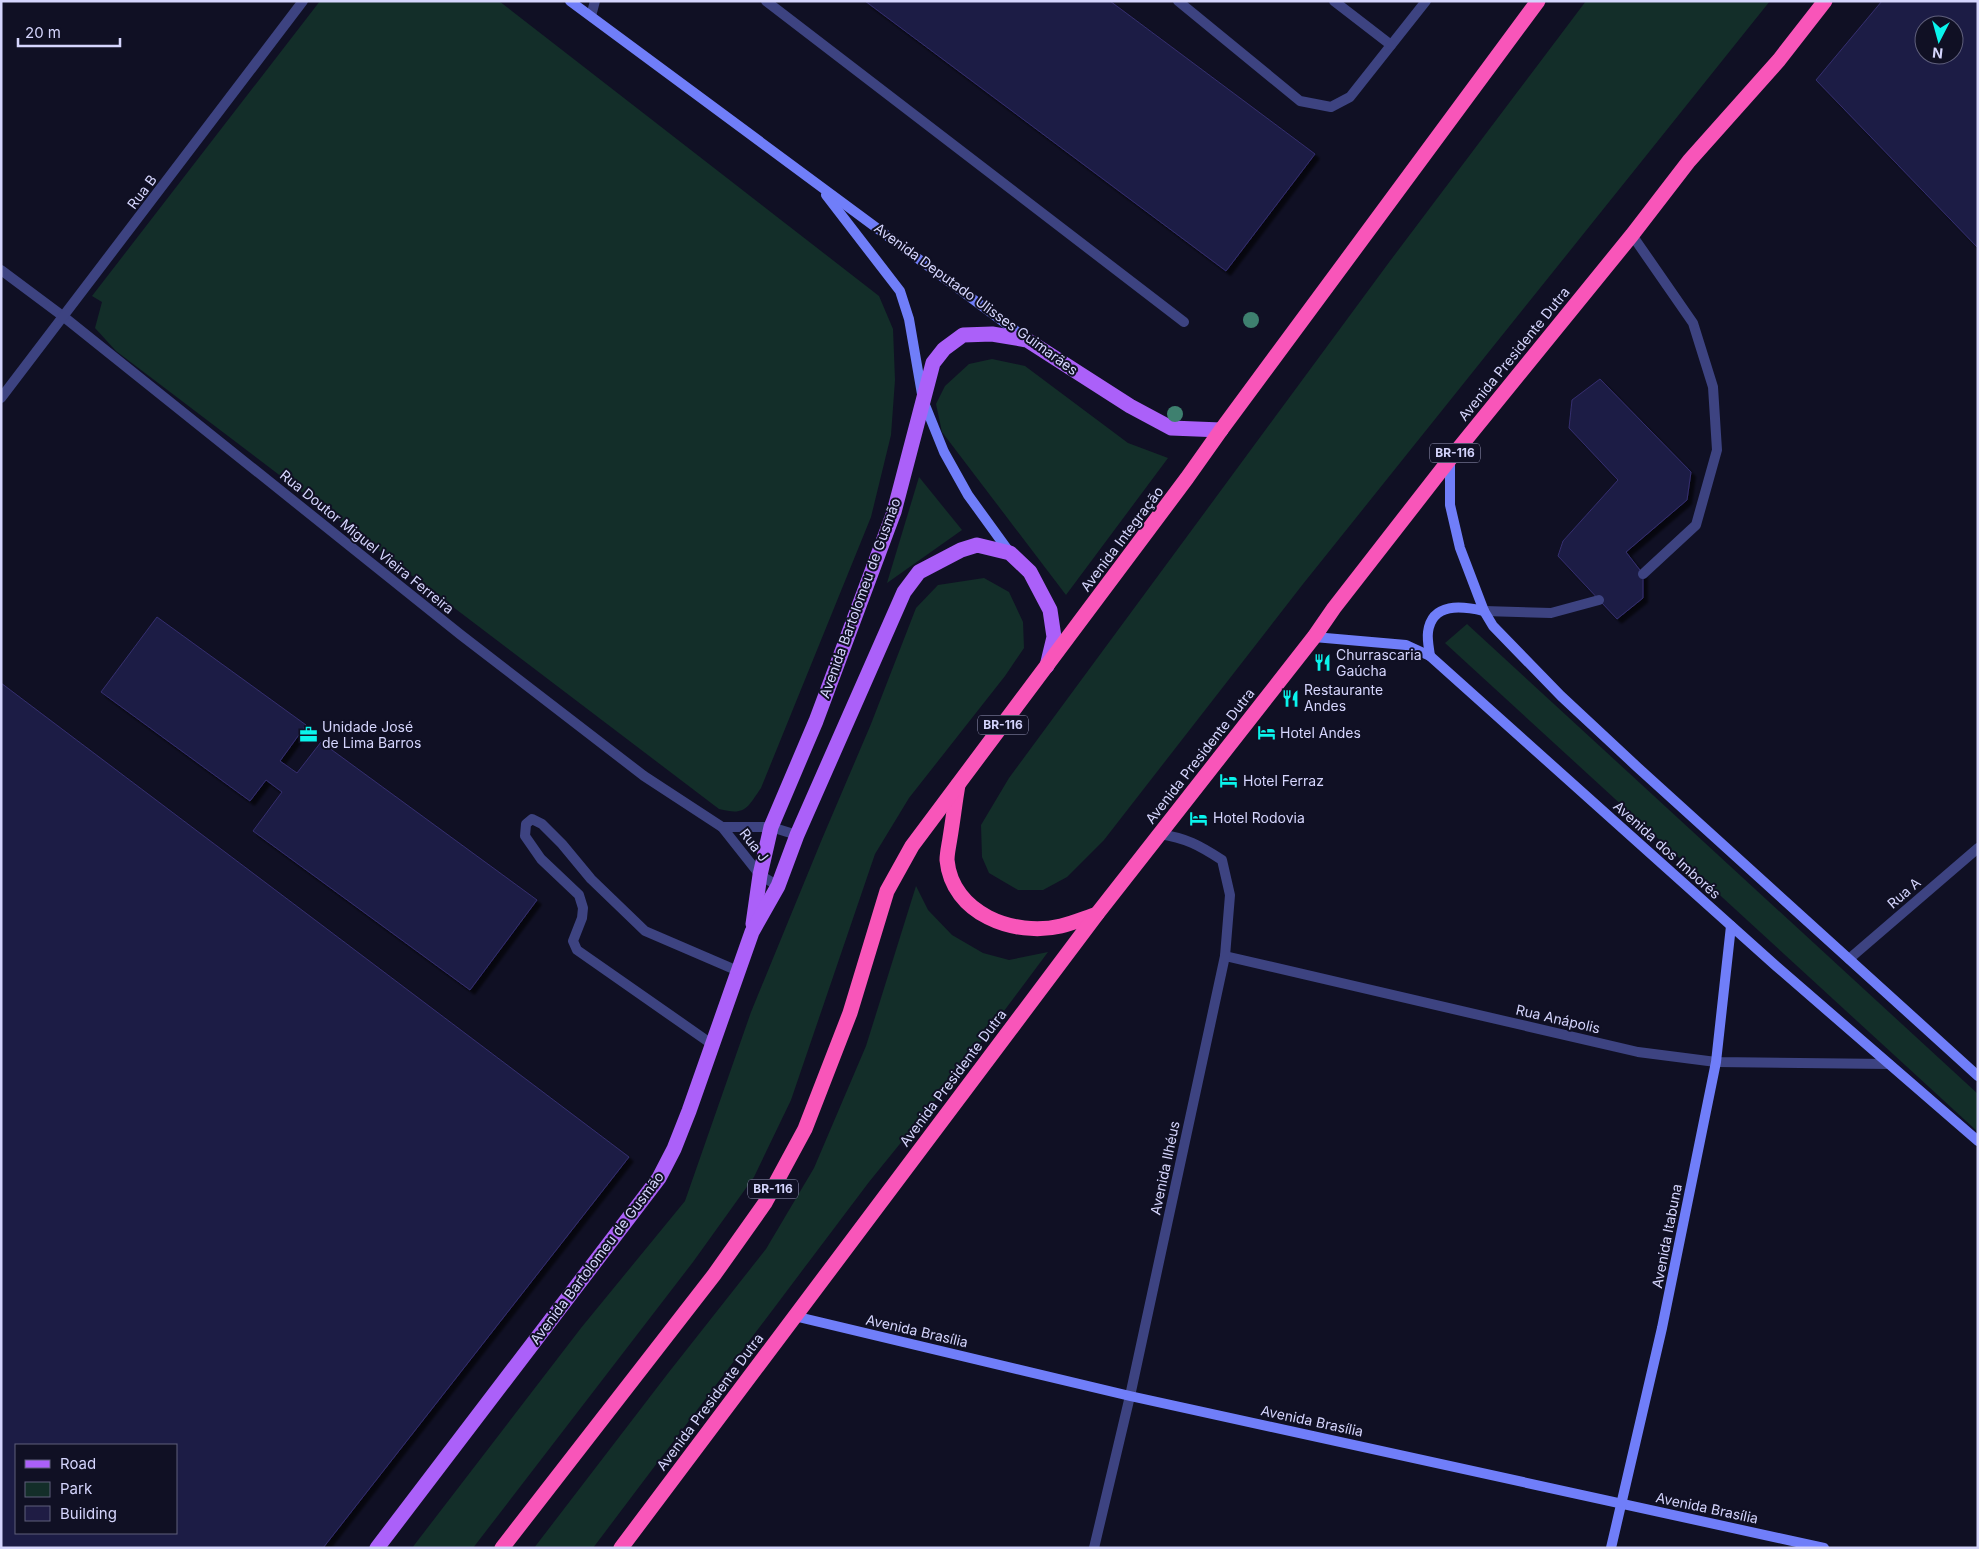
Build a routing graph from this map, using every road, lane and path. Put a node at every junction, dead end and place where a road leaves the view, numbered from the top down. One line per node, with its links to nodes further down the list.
1 (303, 1): 15 (street, Rua B)
2 (570, 1): 10 (main road, Avenida Deputado Ulisses Guimarães)
3 (595, 1): 10 (street)
4 (766, 1): 16 (street)
5 (1178, 1): 11 (street)
6 (1334, 1): 11 (street)
7 (1426, 1): 11 (street)
8 (1538, 1): 20 (highway, BR-116)
9 (1825, 1): 13 (highway, Avenida Presidente Dutra / BR-116)
10 (590, 16): 12 (main road, Avenida Deputado Ulisses Guimarães)
11 (1391, 45)
12 (820, 186): 17 (main road, Avenida Deputado Ulisses Guimarães); 19 (main road, Avenida Deputado Ulisses Guimarães)
13 (1632, 235): 21 (highway, Avenida Presidente Dutra / BR-116); 23 (street)
14 (1, 270): 15 (street, Rua Doutor Miguel Vieira Ferreira)
15 (64, 317): 18 (street, Rua B); 30 (street, Rua Doutor Miguel Vieira Ferreira)
16 (1184, 322)
17 (1027, 340): 19 (main road, Avenida Bartolomeu de Gusmão); 20 (main road, Avenida Deputado Ulisses Guimarães)
18 (1, 398)
19 (922, 400): 22 (main road, Avenida Deputado Ulisses Guimarães); 31 (main road, Avenida Bartolomeu de Gusmão)
20 (1221, 430): 28 (highway, Avenida Integração / BR-116)
21 (1450, 459): 25 (main road); 26 (highway, Avenida Presidente Dutra / BR-116)
22 (1010, 553): 28 (main road); 33 (main road, Avenida Bartolomeu de Gusmão)
23 (1644, 574)
24 (1599, 600): 25 (street)
25 (1484, 611): 27 (main road); 41 (main road)
26 (1314, 637): 27 (main road, Avenida dos Imborés); 32 (highway, Avenida Presidente Dutra / BR-116)
27 (1430, 656): 38 (main road, Avenida dos Imborés)
28 (1047, 666): 29 (highway, BR-116)
29 (958, 783): 37 (highway); 52 (highway, BR-116)
30 (722, 827): 31 (street, Rua J); 35 (street, Rua J)
31 (771, 827): 33 (street, Rua J); 35 (main road, Avenida Bartolomeu de Gusmão)
32 (1159, 834): 37 (highway, Avenida Presidente Dutra / BR-116); 40 (street, Avenida Ilhéus)
33 (797, 835): 36 (main road, Avenida Bartolomeu de Gusmão)
34 (1978, 848): 41 (street, Rua A)
35 (760, 875): 36 (street, Rua J); 39 (main road, Avenida Bartolomeu de Gusmão)
36 (778, 886): 39 (main road, Avenida Bartolomeu de Gusmão)
37 (1097, 914): 48 (highway, Avenida Presidente Dutra / BR-116)
38 (1731, 926): 44 (main road, Avenida Itabuna); 45 (main road, Avenida dos Imborés)
39 (752, 932): 42 (main road, Avenida Bartolomeu de Gusmão)
40 (1225, 956): 44 (street, Rua Anápolis); 49 (street, Avenida Ilhéus)
41 (1849, 959): 46 (main road)
42 (738, 971): 43 (main road, Avenida Bartolomeu de Gusmão); 43 (street)
43 (713, 1046): 51 (main road, Avenida Bartolomeu de Gusmão)
44 (1716, 1062): 45 (street, Rua Anápolis); 50 (main road, Avenida Itabuna)
45 (1890, 1064): 47 (main road, Avenida dos Imborés)
46 (1978, 1076)
47 (1978, 1140)
48 (794, 1316): 49 (main road, Avenida Brasília); 53 (highway, Avenida Presidente Dutra / BR-116)
49 (1130, 1396): 50 (main road, Avenida Brasília); 54 (street, Avenida Ilhéus)
50 (1621, 1503): 55 (main road, Avenida Itabuna); 56 (main road, Avenida Brasília)
51 (377, 1548)
52 (502, 1548)
53 (620, 1548)
54 (1094, 1548)
55 (1611, 1548)
56 (1824, 1548)

